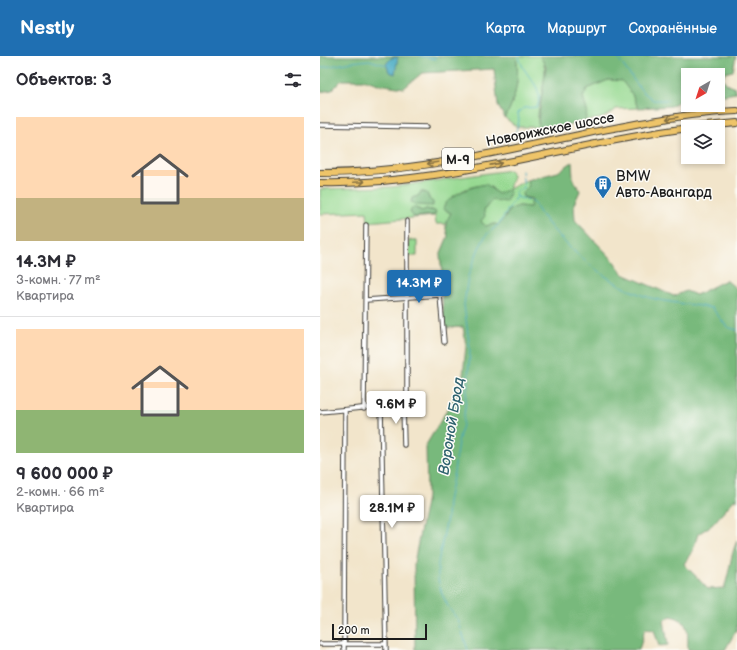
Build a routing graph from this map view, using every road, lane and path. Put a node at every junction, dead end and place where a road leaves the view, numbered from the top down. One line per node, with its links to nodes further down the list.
1 (737, 111): 7 (highway, Новорижское шоссе / М-9, one-way to 7)
2 (737, 122): 3 (highway)
3 (725, 123)
4 (320, 125): 5 (street)
5 (427, 127)
6 (681, 129): 8 (highway, Новорижское шоссе / М-9, one-way to 6)
7 (320, 173)
8 (320, 183)
9 (407, 221): 11 (street)
10 (366, 225): 12 (street)
11 (406, 297): 12 (street); 13 (street); 14 (street)
12 (366, 300): 16 (street)
13 (444, 342)
14 (403, 404): 15 (street); 19 (street)
15 (381, 408): 16 (street); 22 (street)
16 (364, 409): 17 (street)
17 (345, 410): 18 (street); 21 (street)
18 (320, 412)
19 (404, 445)
20 (320, 644): 21 (street)
21 (344, 644): 22 (street); 23 (street)
22 (386, 644): 24 (street)
23 (344, 650)
24 (386, 650)

